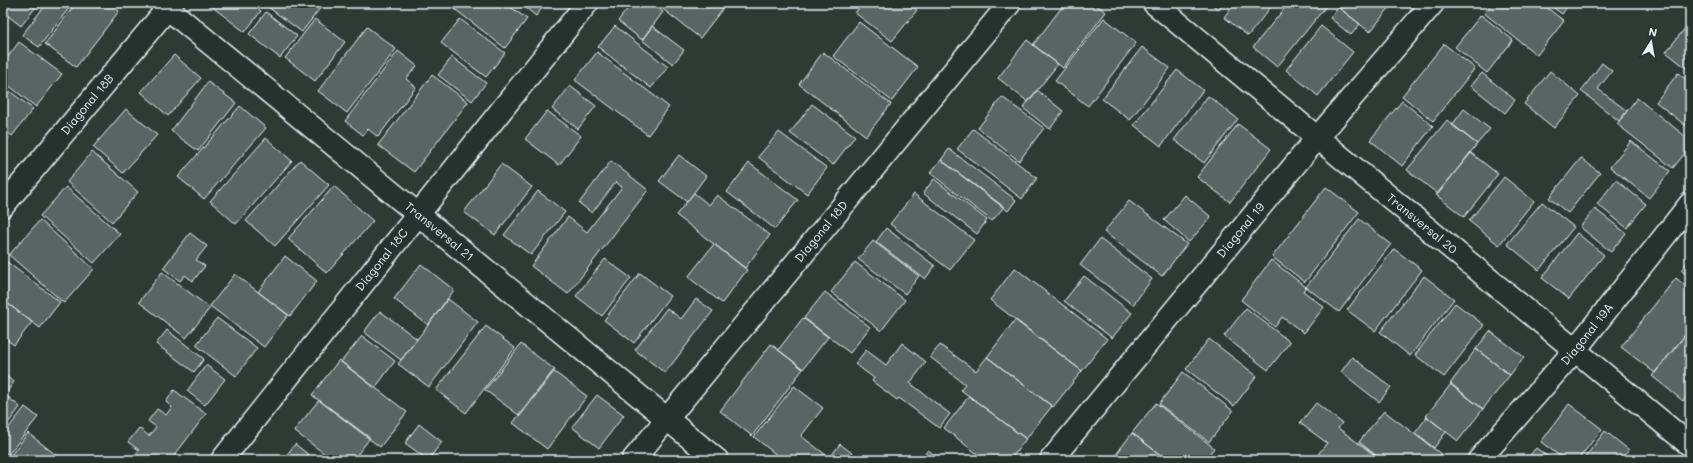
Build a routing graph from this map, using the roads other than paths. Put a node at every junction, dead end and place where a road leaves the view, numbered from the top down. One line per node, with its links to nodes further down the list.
1 (587, 3): 9 (street, Diagonal 18C)
2 (1010, 3): 11 (street, Diagonal 18D)
3 (1154, 3): 6 (street, Transversal 20)
4 (1433, 3): 6 (street, Diagonal 19)
5 (167, 5): 8 (street, Diagonal 18B); 9 (street, Transversal 21)
6 (1317, 138): 10 (street, Transversal 20); 16 (street, Diagonal 19)
7 (1690, 204): 10 (street, Diagonal 19A)
8 (3, 206)
9 (418, 214): 11 (street, Transversal 21); 13 (street, Diagonal 18C)
10 (1575, 350): 12 (street, Transversal 20); 17 (street, Diagonal 19A)
11 (668, 419): 14 (street, Diagonal 18D); 15 (street, Transversal 21)
12 (1690, 445)
13 (222, 460)
14 (633, 460)
15 (717, 460)
16 (1051, 460)
17 (1478, 460)

